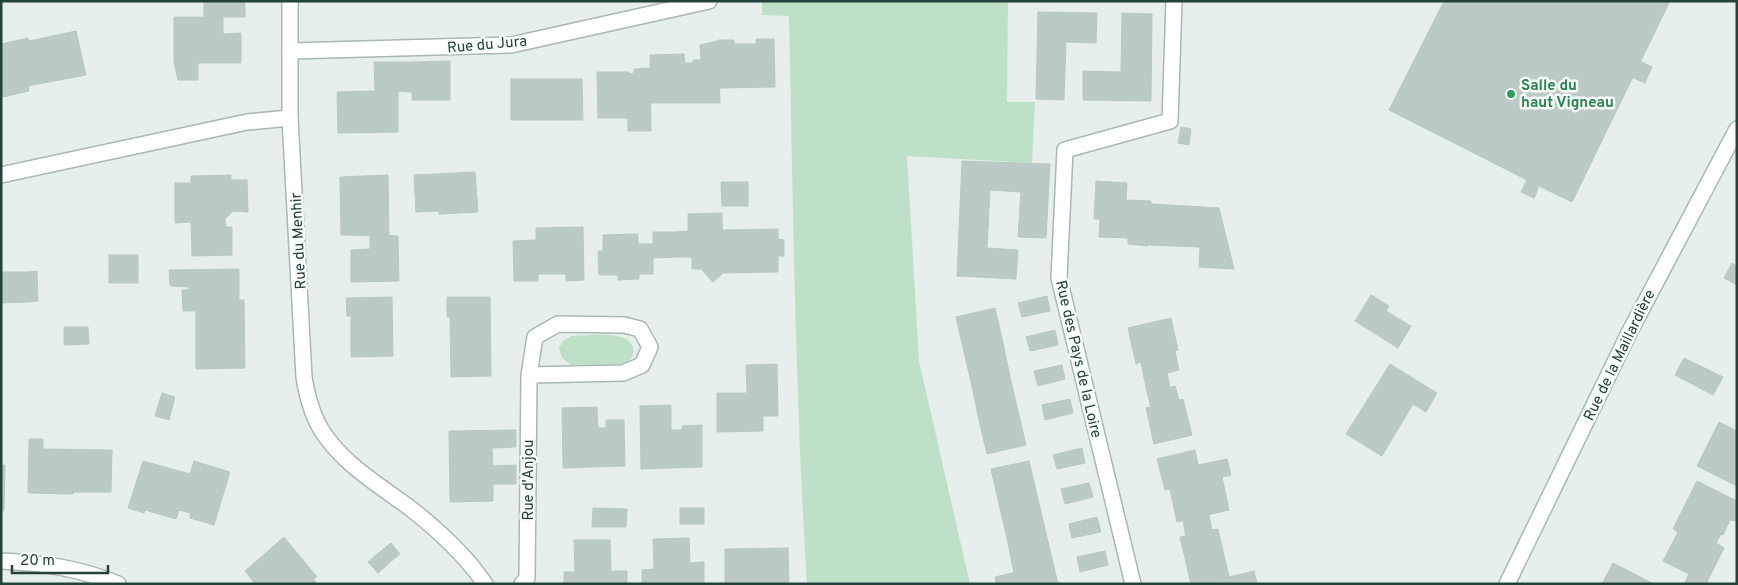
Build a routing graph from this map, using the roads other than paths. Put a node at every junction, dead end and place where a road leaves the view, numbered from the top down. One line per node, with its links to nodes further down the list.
1 (290, 1): 4 (street)
2 (709, 1): 4 (street, Rue du Jura)
3 (1174, 1): 13 (street, Rue des Pays de la Loire)
4 (290, 51): 5 (street)
5 (290, 118): 7 (street); 11 (street, Rue du Menhir)
6 (1737, 129): 14 (street, Rue de la Maillardière)
7 (1, 175)
8 (528, 375): 8 (street, Rue d'Anjou); 12 (street, Rue d'Anjou)
9 (1, 561): 10 (street)
10 (118, 584)
11 (485, 584)
12 (522, 584)
13 (1133, 584)
14 (1507, 584)

